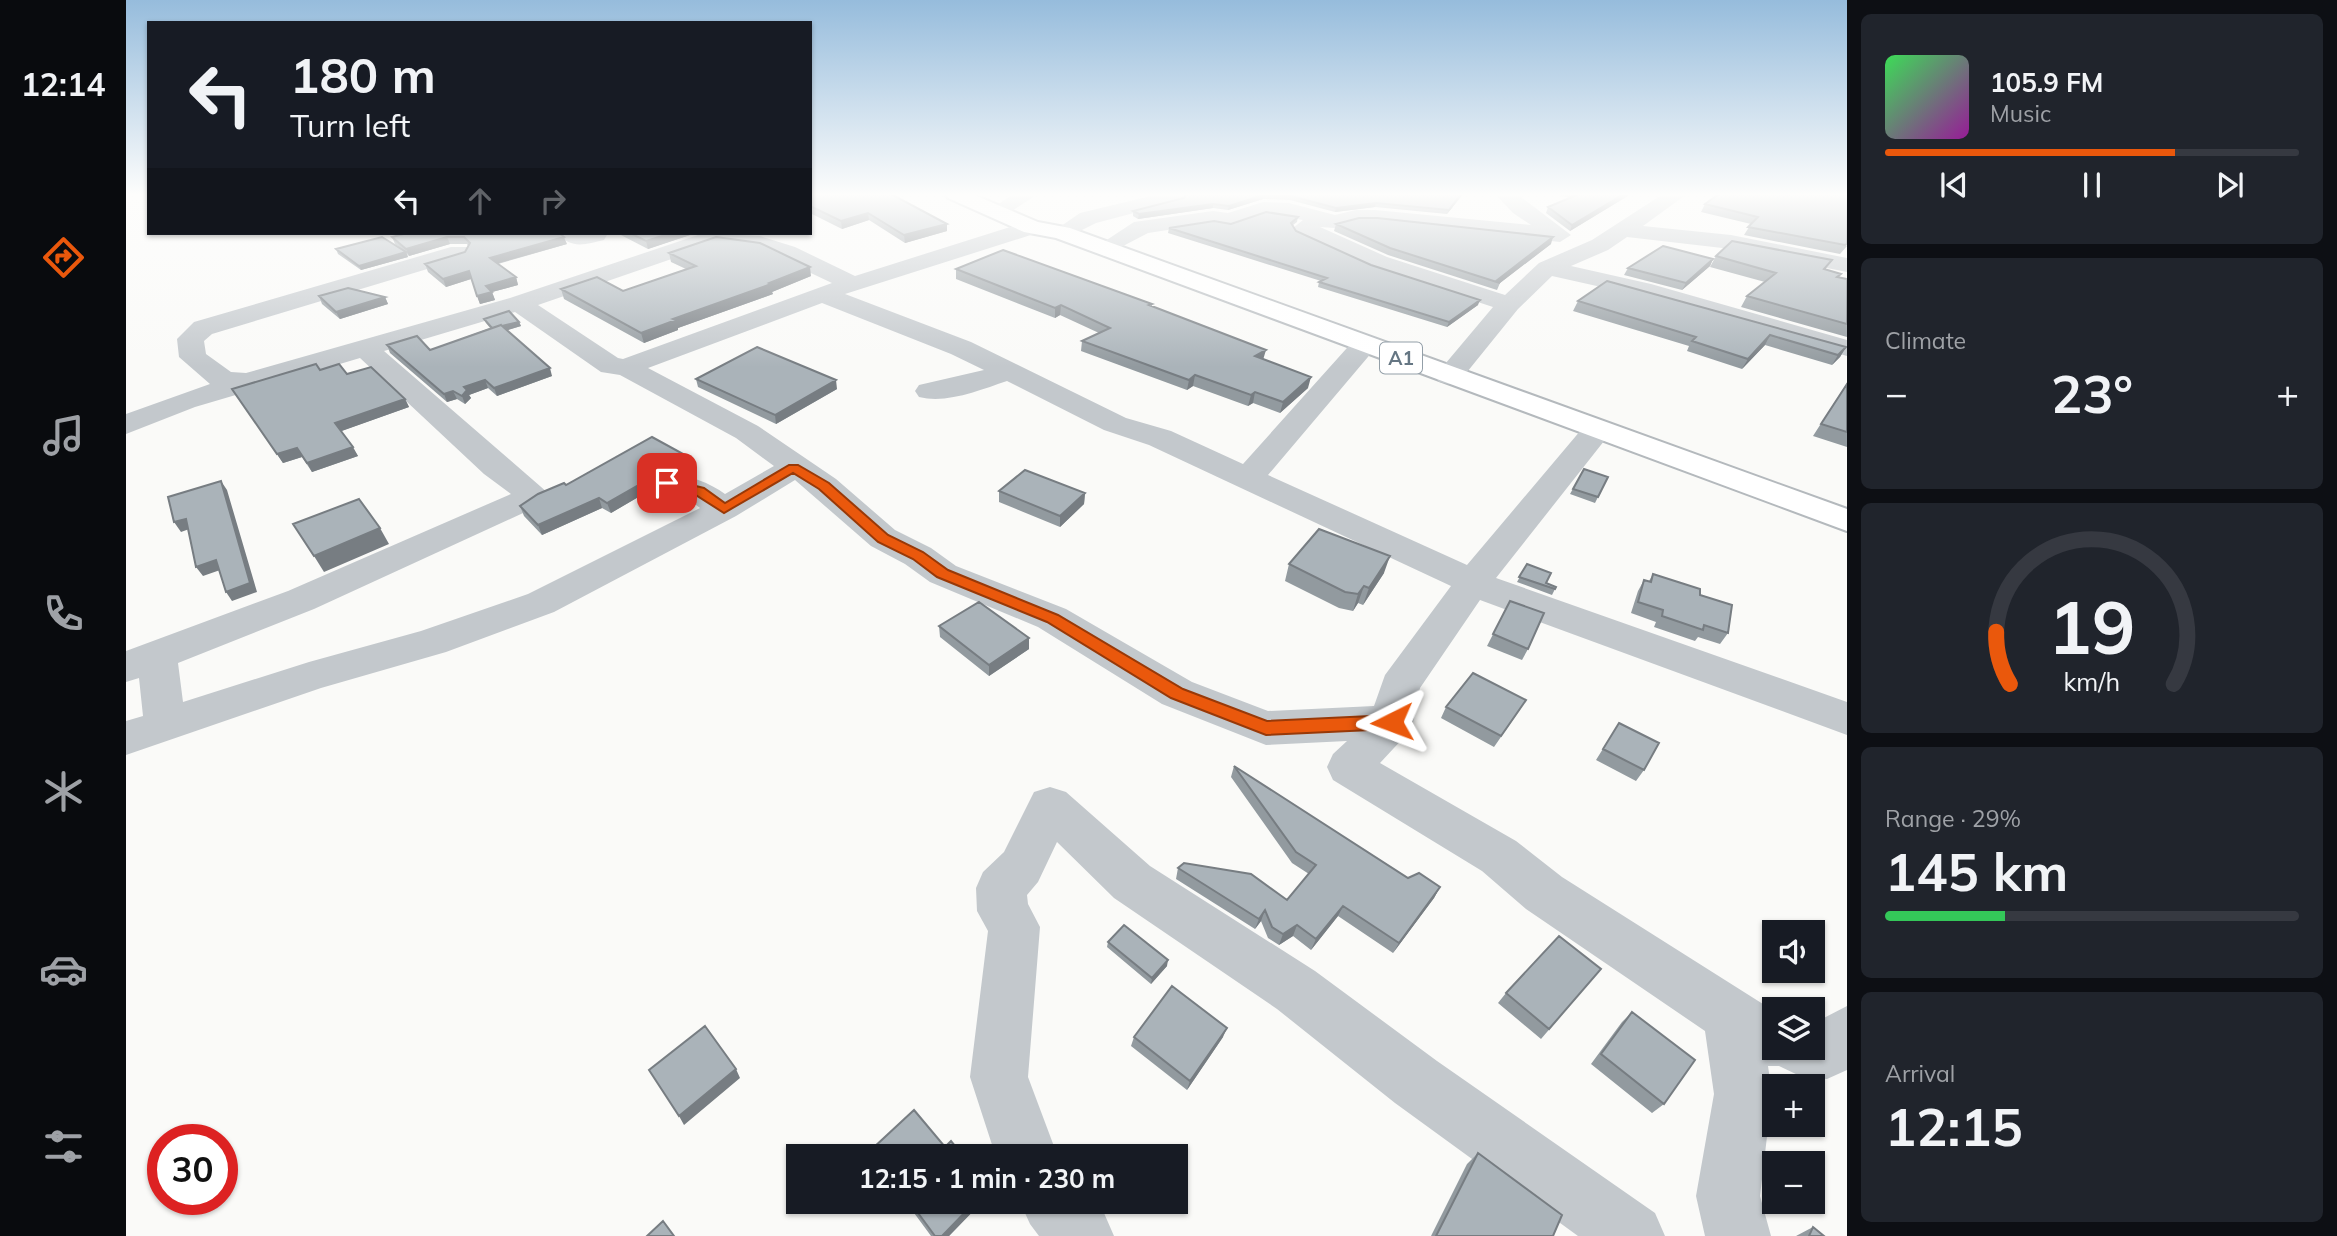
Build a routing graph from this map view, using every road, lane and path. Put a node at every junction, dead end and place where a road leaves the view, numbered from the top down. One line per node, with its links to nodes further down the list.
1 (459, 252): 20 (street)
2 (670, 252): 12 (street)
3 (782, 252): 11 (street)
4 (955, 252): 11 (street)
5 (1111, 252): 14 (highway, A1)
6 (1356, 252): 13 (street)
7 (1583, 252): 10 (street)
8 (1780, 252): 9 (street)
9 (1847, 265)
10 (1547, 268): 13 (street); 16 (street)
11 (838, 289): 17 (street); 18 (street)
12 (519, 303): 15 (street); 17 (street)
13 (1509, 304): 19 (street)
14 (1364, 345): 19 (highway, A1); 25 (street)
15 (365, 348): 20 (street); 30 (street)
16 (1847, 348)
17 (626, 367): 24 (street)
18 (1011, 371): 21 (street); 25 (street)
19 (1448, 376): 23 (highway, A1)
20 (247, 382): 22 (street)
21 (929, 391)
22 (126, 425)
23 (1597, 430): 28 (highway, A1); 29 (street)
24 (793, 468): 27 (street); 32 (street)
25 (1247, 480): 29 (street)
26 (667, 483): 27 (street)
27 (724, 509): 33 (street)
28 (1847, 521)
29 (1473, 582): 31 (street); 32 (street)
30 (141, 662): 33 (street)
31 (1847, 719)
32 (1392, 722): 35 (street)
33 (165, 725): 34 (street)
34 (126, 738)
35 (1753, 1028): 42 (street)
36 (1847, 1034): 37 (street)
37 (1825, 1050)
38 (1022, 1144): 41 (street)
39 (1062, 1214): 40 (street)
40 (1081, 1236)
41 (1632, 1236)
42 (1738, 1236)

